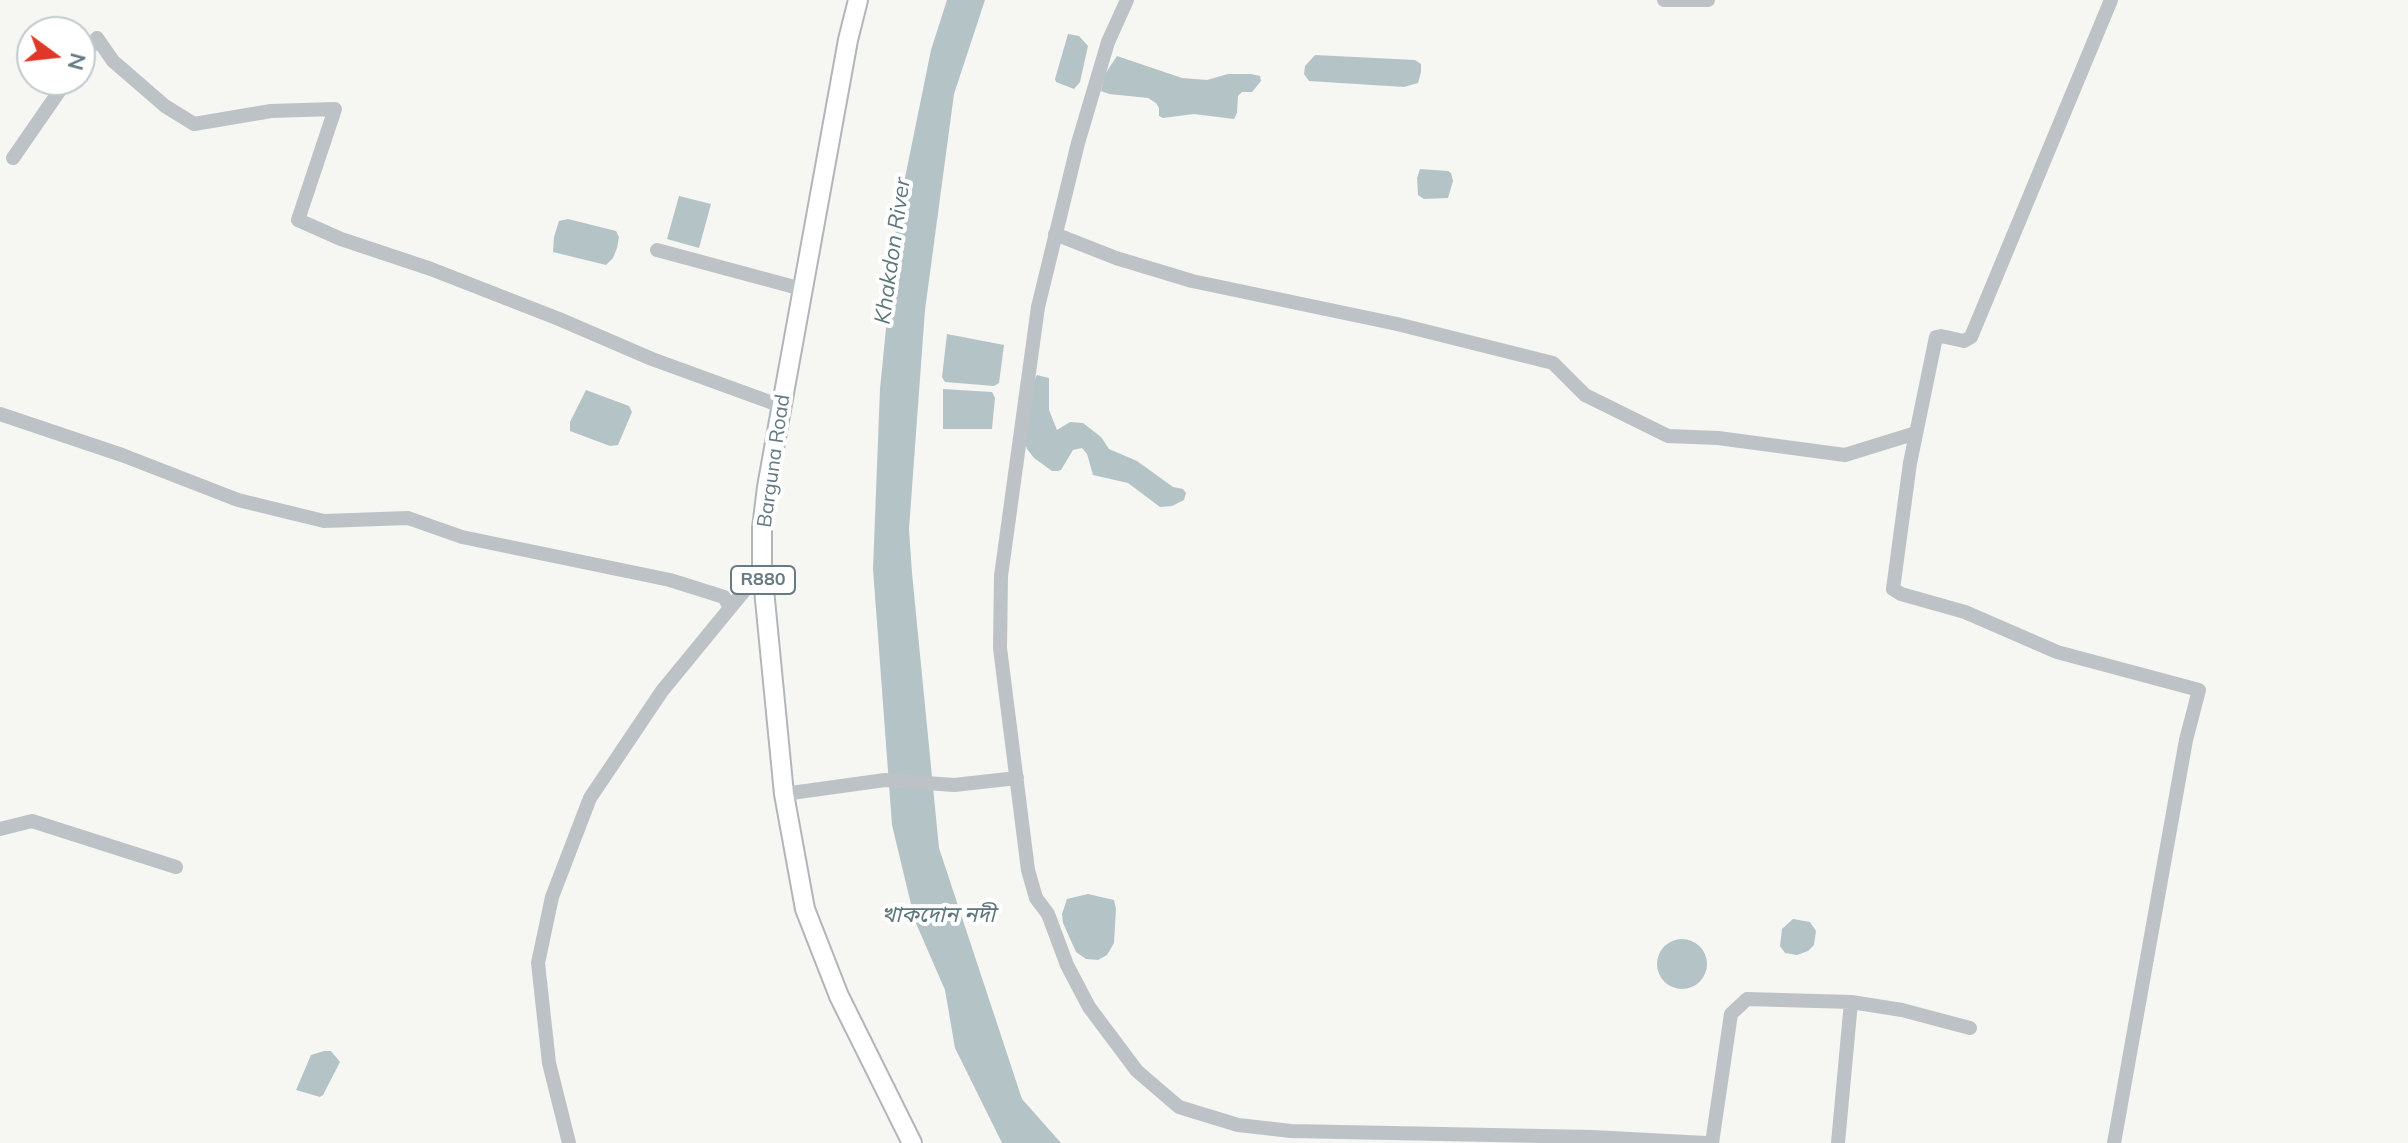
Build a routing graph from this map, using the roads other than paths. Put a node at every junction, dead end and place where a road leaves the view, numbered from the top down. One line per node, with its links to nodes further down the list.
1 (858, 0): 11 (main road, Barguna Road / R880)
2 (1127, 0): 9 (street)
3 (1664, 0): 4 (street)
4 (1708, 0)
5 (2111, 0): 14 (street)
6 (96, 39): 12 (street)
7 (56, 96): 8 (street)
8 (13, 158)
9 (1055, 234): 14 (street); 17 (street)
10 (657, 250): 11 (street)
11 (802, 289): 12 (main road, Barguna Road / R880)
12 (781, 406): 15 (main road, Barguna Road / R880)
13 (0, 414): 16 (street)
14 (1916, 433): 27 (street)
15 (762, 569): 16 (street); 18 (main road, Barguna Road / R880)
16 (730, 608): 23 (street)
17 (1017, 778): 18 (street); 25 (street)
18 (784, 794): 24 (main road, Barguna Road / R880)
19 (0, 829): 20 (street)
20 (176, 867)
21 (1851, 1002): 22 (street); 25 (street); 26 (street)
22 (1970, 1028)
23 (569, 1143)
24 (912, 1143)
25 (1709, 1143)
26 (1838, 1143)
27 (2114, 1143)

